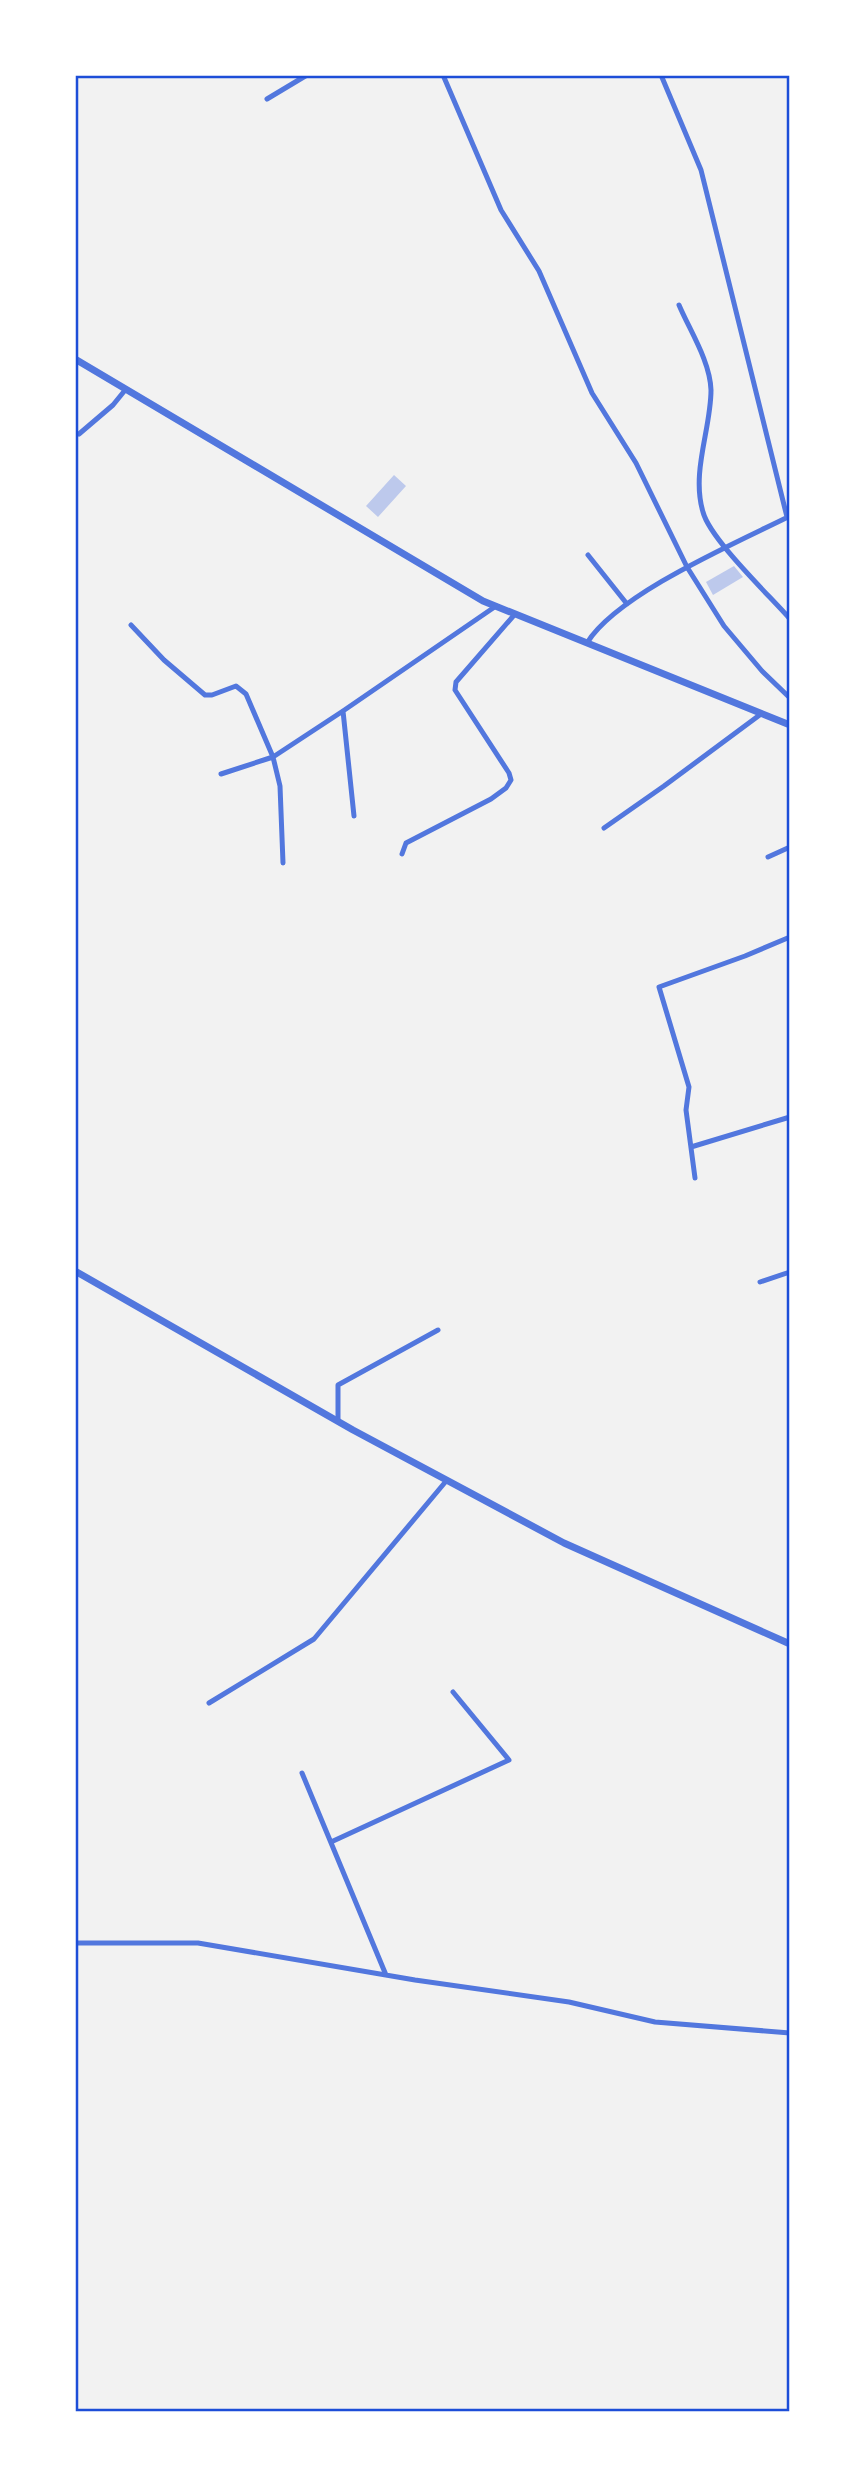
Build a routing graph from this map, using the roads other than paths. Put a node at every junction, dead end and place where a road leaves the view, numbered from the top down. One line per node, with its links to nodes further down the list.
1 (307, 75): 4 (street)
2 (443, 75): 12 (street)
3 (661, 75): 9 (street)
4 (267, 99)
5 (679, 305): 10 (street)
6 (75, 359): 7 (street)
7 (126, 389): 8 (street); 14 (street)
8 (79, 434)
9 (789, 517): 10 (street)
10 (727, 548): 12 (street); 16 (street)
11 (588, 555): 13 (street)
12 (687, 568): 13 (street); 19 (street)
13 (628, 604): 18 (street)
14 (496, 606): 15 (street); 20 (street)
15 (514, 614): 18 (street); 28 (street)
16 (790, 619)
17 (131, 625): 23 (street)
18 (587, 643): 21 (street)
19 (790, 698)
20 (343, 712): 23 (street); 25 (street)
21 (761, 713): 22 (street); 26 (street)
22 (790, 725)
23 (273, 757): 24 (street); 30 (street)
24 (221, 774)
25 (354, 816)
26 (604, 828)
27 (790, 847): 29 (street)
28 (402, 854)
29 (768, 857)
30 (283, 863)
31 (790, 937): 33 (street)
32 (790, 1117): 33 (street)
33 (691, 1147): 34 (street)
34 (695, 1178)
35 (75, 1271): 39 (street)
36 (790, 1272): 37 (street)
37 (760, 1282)
38 (438, 1330): 39 (street)
39 (338, 1421): 40 (street)
40 (447, 1480): 41 (street); 43 (street)
41 (790, 1644)
42 (453, 1692): 45 (street)
43 (209, 1703)
44 (302, 1773): 45 (street)
45 (331, 1842): 47 (street)
46 (75, 1943): 47 (street)
47 (386, 1975): 48 (street)
48 (790, 2033)

